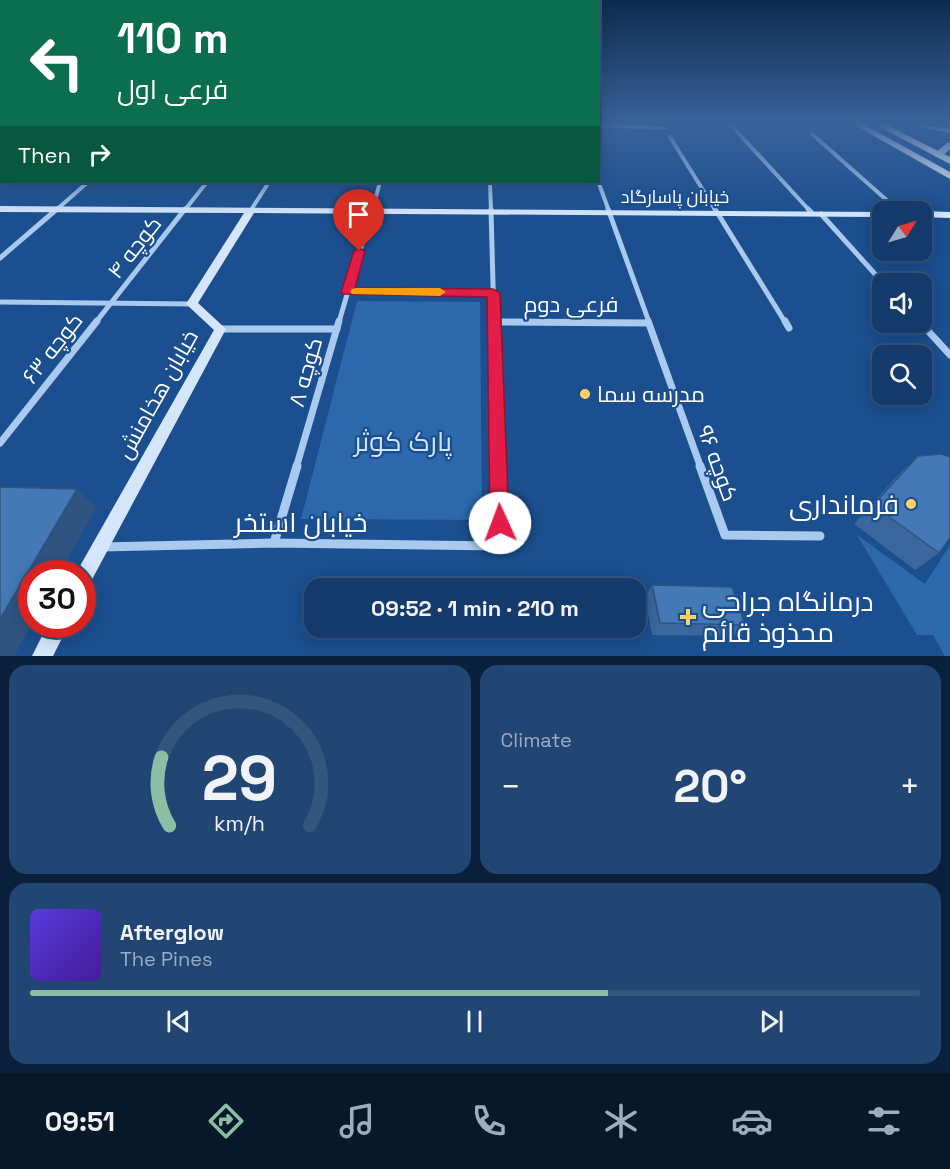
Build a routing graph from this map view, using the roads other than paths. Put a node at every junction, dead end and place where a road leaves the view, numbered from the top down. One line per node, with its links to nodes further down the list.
1 (681, 155): 22 (street)
2 (760, 155): 23 (street)
3 (836, 155): 14 (street)
4 (912, 155): 7 (main road)
5 (938, 155): 6 (main road)
6 (950, 161)
7 (950, 176)
8 (87, 183): 16 (street)
9 (206, 183): 17 (street, کوچه ۴)
10 (268, 183): 18 (street)
11 (380, 183): 19 (street, کوچه ۸)
12 (490, 183): 20 (street)
13 (599, 183): 21 (street, کوچه ۹۶)
14 (888, 201)
15 (0, 209): 16 (street, خیابان پاسارگاد)
16 (56, 209): 17 (street, خیابان پاسارگاد); 27 (street)
17 (184, 210): 18 (street, خیابان پاسارگاد); 32 (street, کوچه ۴)
18 (251, 210): 19 (street, خیابان پاسارگاد); 33 (street, خیابان هخامنش)
19 (371, 211): 20 (street, خیابان پاسارگاد); 29 (street, کوچه ۸)
20 (491, 212): 21 (street, خیابان پاسارگاد); 30 (street)
21 (609, 212): 22 (street, خیابان پاسارگاد); 35 (street, کوچه ۹۶)
22 (717, 213): 23 (street, خیابان پاسارگاد); 36 (street)
23 (817, 214): 24 (street, خیابان پاسارگاد); 28 (street)
24 (872, 214)
25 (932, 214): 26 (street)
26 (950, 215)
27 (0, 258)
28 (873, 273)
29 (348, 292): 30 (street); 38 (street, کوچه ۸)
30 (493, 293): 34 (street)
31 (0, 303): 32 (street)
32 (110, 304): 33 (street); 41 (street, کوچه ۶۳)
33 (192, 304): 37 (street, خیابان هخامنش)
34 (494, 322): 35 (street, فرعی دوم); 43 (street, خیابان استخر)
35 (648, 323): 42 (street, کوچه ۹۶)
36 (789, 328)
37 (220, 329): 38 (street); 44 (street, خیابان هخامنش)
38 (336, 329): 43 (street, کوچه ۸)
39 (930, 333): 40 (street)
40 (950, 355)
41 (0, 443)
42 (820, 536)
43 (274, 543): 44 (street, خیابان استخر)
44 (101, 547): 45 (street, خیابان هخامنش)
45 (94, 560)
46 (52, 638): 47 (street)
47 (42, 656)

